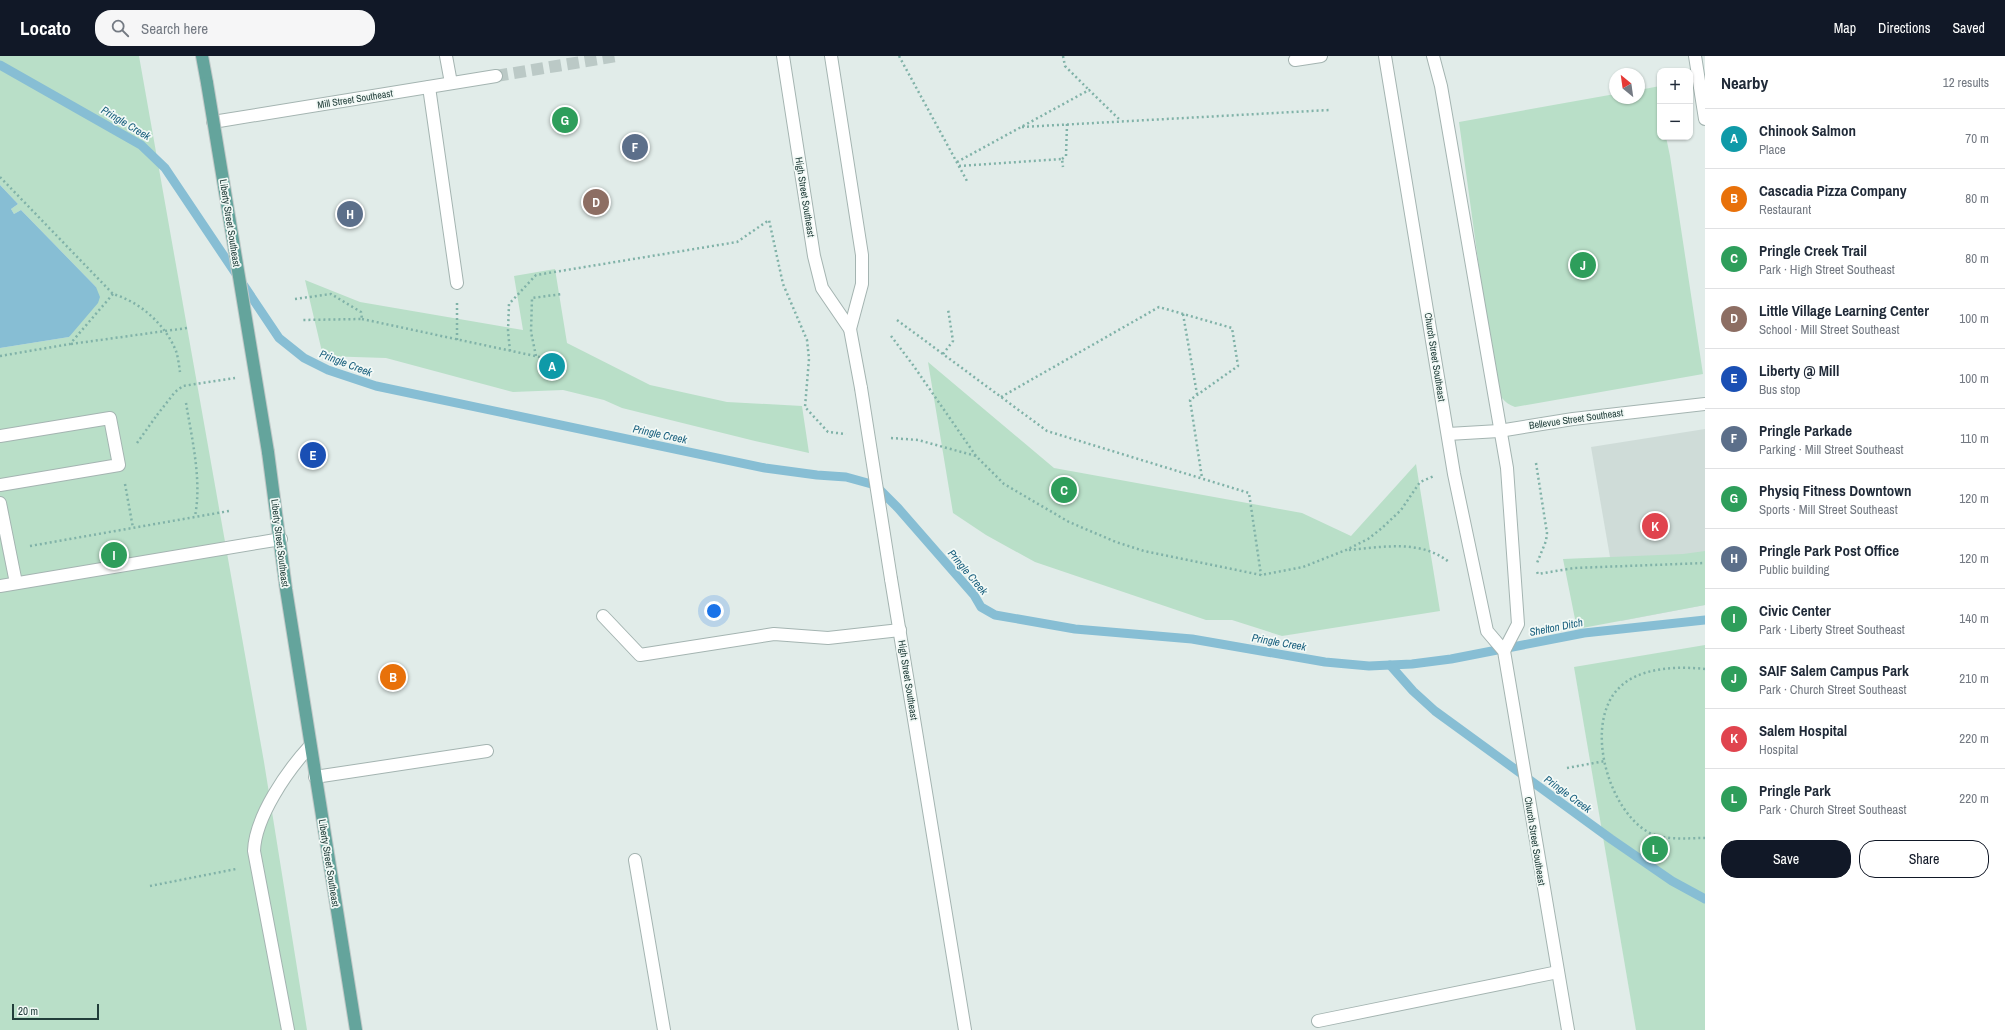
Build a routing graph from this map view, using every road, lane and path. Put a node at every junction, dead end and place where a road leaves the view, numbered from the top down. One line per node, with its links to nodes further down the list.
1 (202, 56): 19 (main road, Liberty Street Southeast, bridge)
2 (446, 56): 13 (street)
3 (783, 56): 39 (street, High Street Southeast)
4 (831, 56): 39 (street, High Street Southeast)
5 (899, 56): 24 (path)
6 (1063, 56): 15 (path)
7 (1321, 56): 11 (street)
8 (1385, 56): 58 (street, Church Street Southeast)
9 (1433, 56): 57 (street)
10 (1695, 56): 16 (street)
11 (1294, 60)
12 (496, 76): 13 (street, Mill Street Southeast)
13 (451, 83): 14 (street, Mill Street Southeast)
14 (429, 86): 19 (street, Mill Street Southeast); 29 (street)
15 (1089, 90): 20 (path); 22 (path)
16 (1703, 92): 18 (street)
17 (1329, 110): 20 (path)
18 (1705, 119)
19 (213, 122): 50 (main road, Liberty Street Southeast, bridge)
20 (1121, 122): 21 (path)
21 (1067, 124): 22 (path); 23 (path)
22 (1022, 127): 24 (path)
23 (1062, 159): 25 (path); 26 (path)
24 (956, 162): 25 (path)
25 (959, 166): 28 (path)
26 (1064, 167)
27 (0, 177): 30 (path)
28 (967, 181)
29 (458, 283): 42 (path)
30 (113, 294): 40 (path); 43 (path)
31 (562, 294): 47 (path)
32 (295, 299): 35 (path)
33 (948, 309): 45 (path)
34 (1183, 314): 51 (path); 51 (path); 52 (path)
35 (362, 319): 36 (path); 42 (path)
36 (303, 320)
37 (897, 320): 45 (path)
38 (188, 328): 40 (path)
39 (850, 329): 78 (street, High Street Southeast, bridge)
40 (164, 330): 43 (path); 49 (path)
41 (891, 336): 74 (path)
42 (457, 340): 44 (path)
43 (70, 344): 46 (path)
44 (510, 351): 47 (path); 55 (path)
45 (943, 354): 52 (path)
46 (0, 356)
47 (536, 356): 48 (path)
48 (563, 362)
49 (180, 372)
50 (255, 375): 56 (path, bridge); 69 (main road, Liberty Street Southeast, bridge)
51 (1198, 394): 62 (path)
52 (1001, 397): 62 (path)
53 (186, 403): 67 (path)
54 (1705, 404): 57 (street, Bellevue Street Southeast)
55 (806, 407)
56 (157, 415)
57 (1499, 431): 58 (street, Bellevue Street Southeast); 79 (street)
58 (1448, 434): 79 (street, Church Street Southeast)
59 (0, 436): 64 (street)
60 (1536, 463): 72 (path)
61 (1436, 475): 71 (path)
62 (1202, 478): 74 (path)
63 (124, 480): 68 (path)
64 (0, 485)
65 (0, 503): 75 (street)
66 (229, 511): 67 (path)
67 (196, 516): 68 (path)
68 (133, 528): 70 (path)
69 (281, 539): 75 (street); 81 (main road, Liberty Street Southeast)
70 (22, 547)
71 (1346, 550): 73 (path); 74 (path)
72 (1705, 563)
73 (1452, 565)
74 (1261, 575)
75 (16, 583): 76 (street)
76 (0, 586)
77 (602, 616): 78 (street)
78 (900, 630): 95 (street, High Street Southeast)
79 (1504, 651): 90 (street, Church Street Southeast)
80 (1705, 669): 83 (path)
81 (310, 746): 85 (main road, Liberty Street Southeast); 88 (street)
82 (487, 751): 85 (street)
83 (1606, 761): 84 (path); 86 (path)
84 (1567, 768)
85 (315, 777): 93 (main road, Liberty Street Southeast)
86 (1705, 838)
87 (635, 860): 94 (street)
88 (257, 866): 89 (path); 92 (street)
89 (150, 886)
90 (1558, 972): 91 (street); 96 (street, Church Street Southeast)
91 (1318, 1021)
92 (288, 1030)
93 (356, 1030)
94 (664, 1030)
95 (965, 1030)
96 (1568, 1030)

